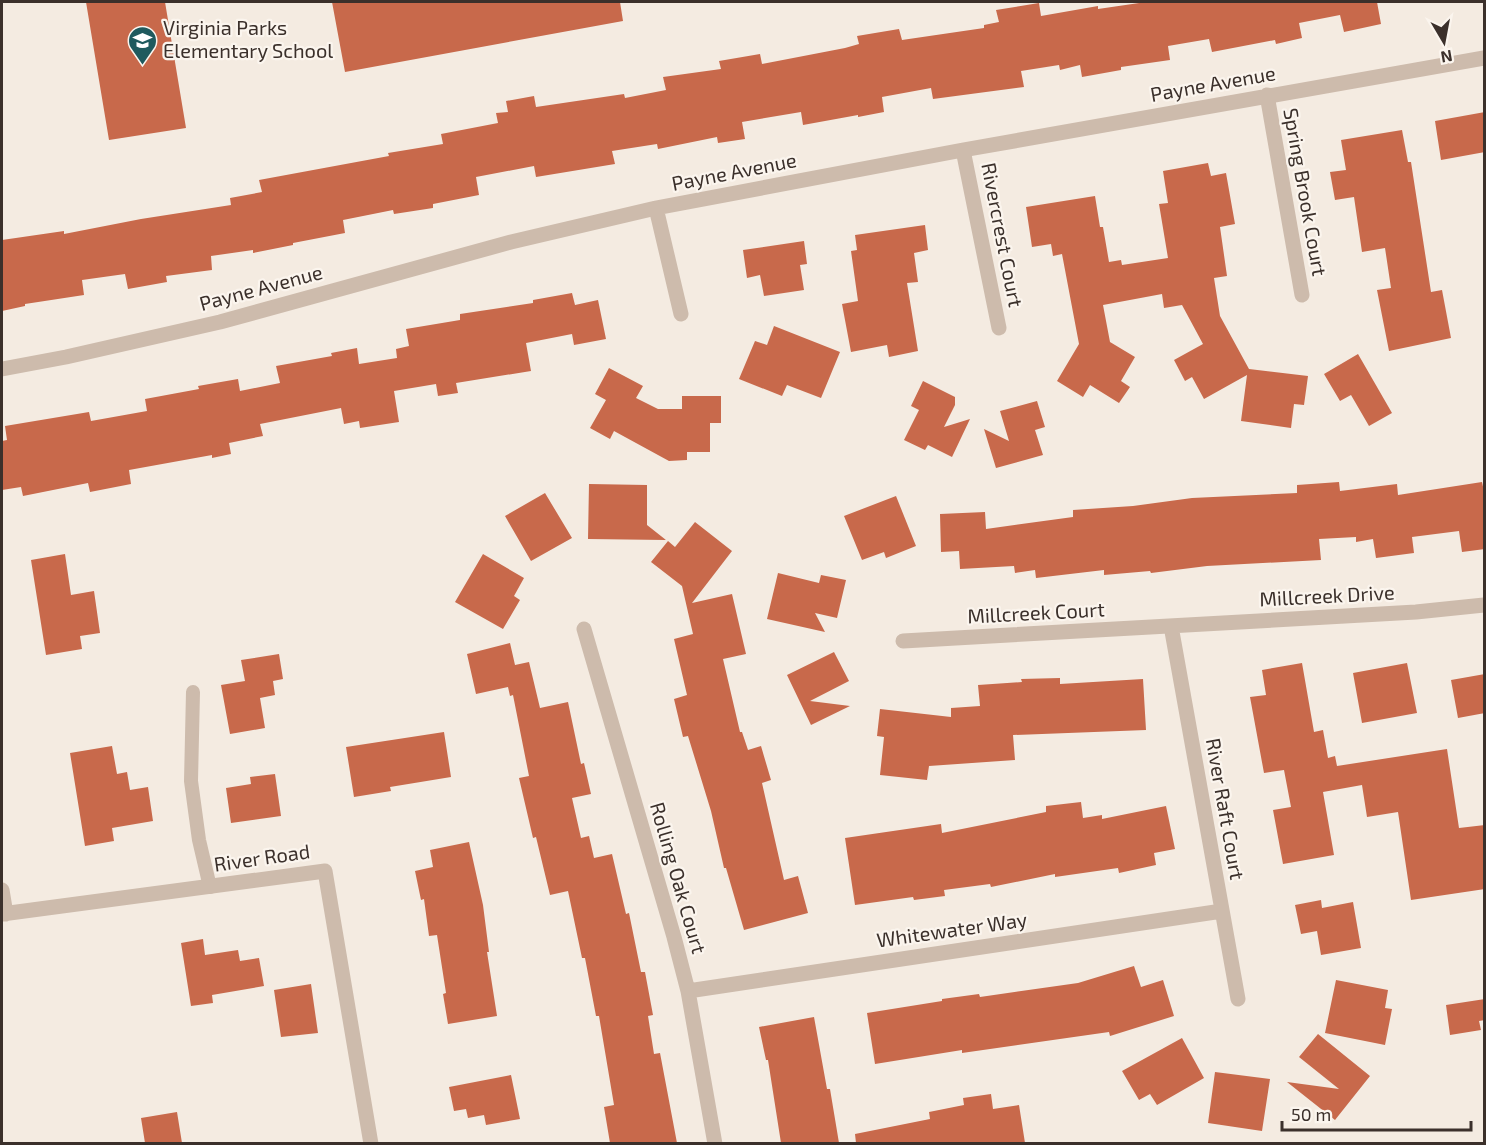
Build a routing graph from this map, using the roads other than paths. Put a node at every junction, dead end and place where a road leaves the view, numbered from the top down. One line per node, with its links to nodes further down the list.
1 (1485, 58): 2 (street, Payne Avenue)
2 (1267, 95): 3 (street, Payne Avenue); 5 (street, Spring Brook Court)
3 (963, 150): 4 (street, Payne Avenue); 7 (street, Rivercrest Court)
4 (656, 208): 6 (street); 8 (street, Payne Avenue)
5 (1302, 295)
6 (681, 314)
7 (999, 328)
8 (2, 369)
9 (1485, 605): 10 (street, Millcreek Drive)
10 (1172, 626): 12 (street, Millcreek Court); 16 (street, River Raft Court)
11 (584, 628): 18 (street, Rolling Oak Court)
12 (903, 641)
13 (193, 692): 14 (lane)
14 (210, 887): 17 (street, River Road); 20 (street, River Road)
15 (2, 890): 17 (street)
16 (1222, 911): 18 (street, Whitewater Way); 19 (street, River Raft Court)
17 (4, 914)
18 (688, 991): 21 (street, Rolling Oak Court)
19 (1238, 999)
20 (371, 1143)
21 (715, 1143)

